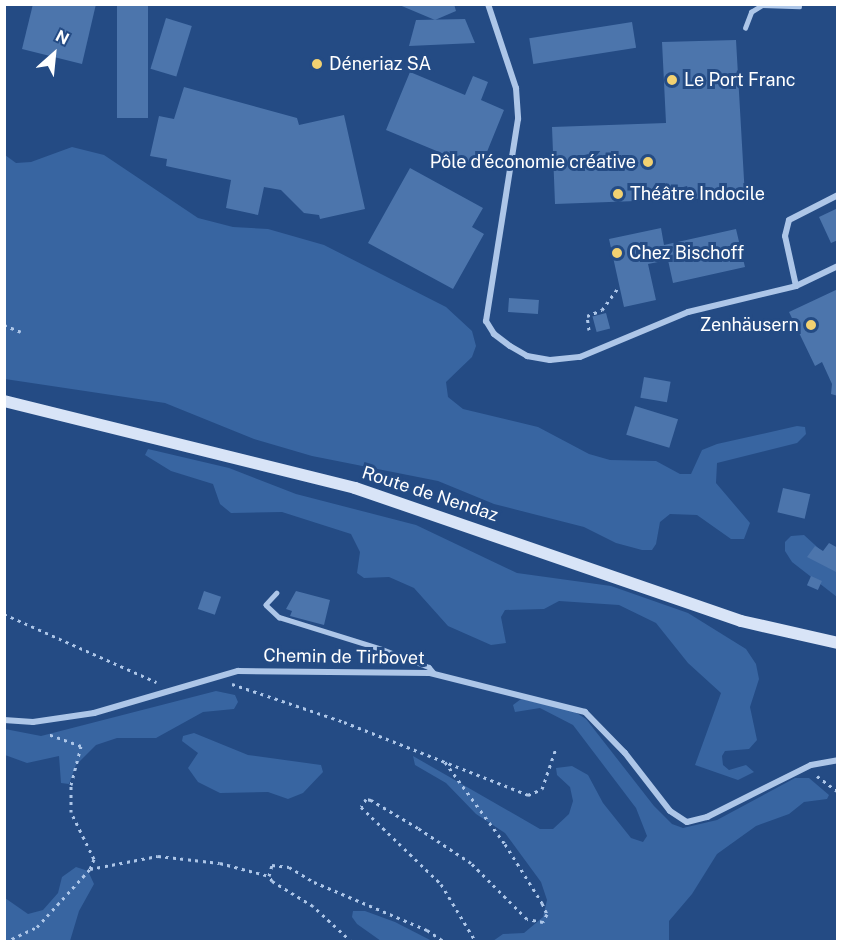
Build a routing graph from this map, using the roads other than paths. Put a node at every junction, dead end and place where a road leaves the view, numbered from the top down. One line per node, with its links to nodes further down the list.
1 (488, 4): 6 (street)
2 (799, 6): 3 (lane)
3 (745, 27)
4 (837, 195): 6 (street)
5 (837, 266): 6 (street)
6 (796, 286)
7 (4, 401): 9 (main road, Route de Nendaz)
8 (277, 593): 10 (lane)
9 (837, 643)
10 (434, 673): 11 (street, Chemin de Tirbovet); 12 (street, Chemin de Tirbovet)
11 (4, 720)
12 (837, 760)

